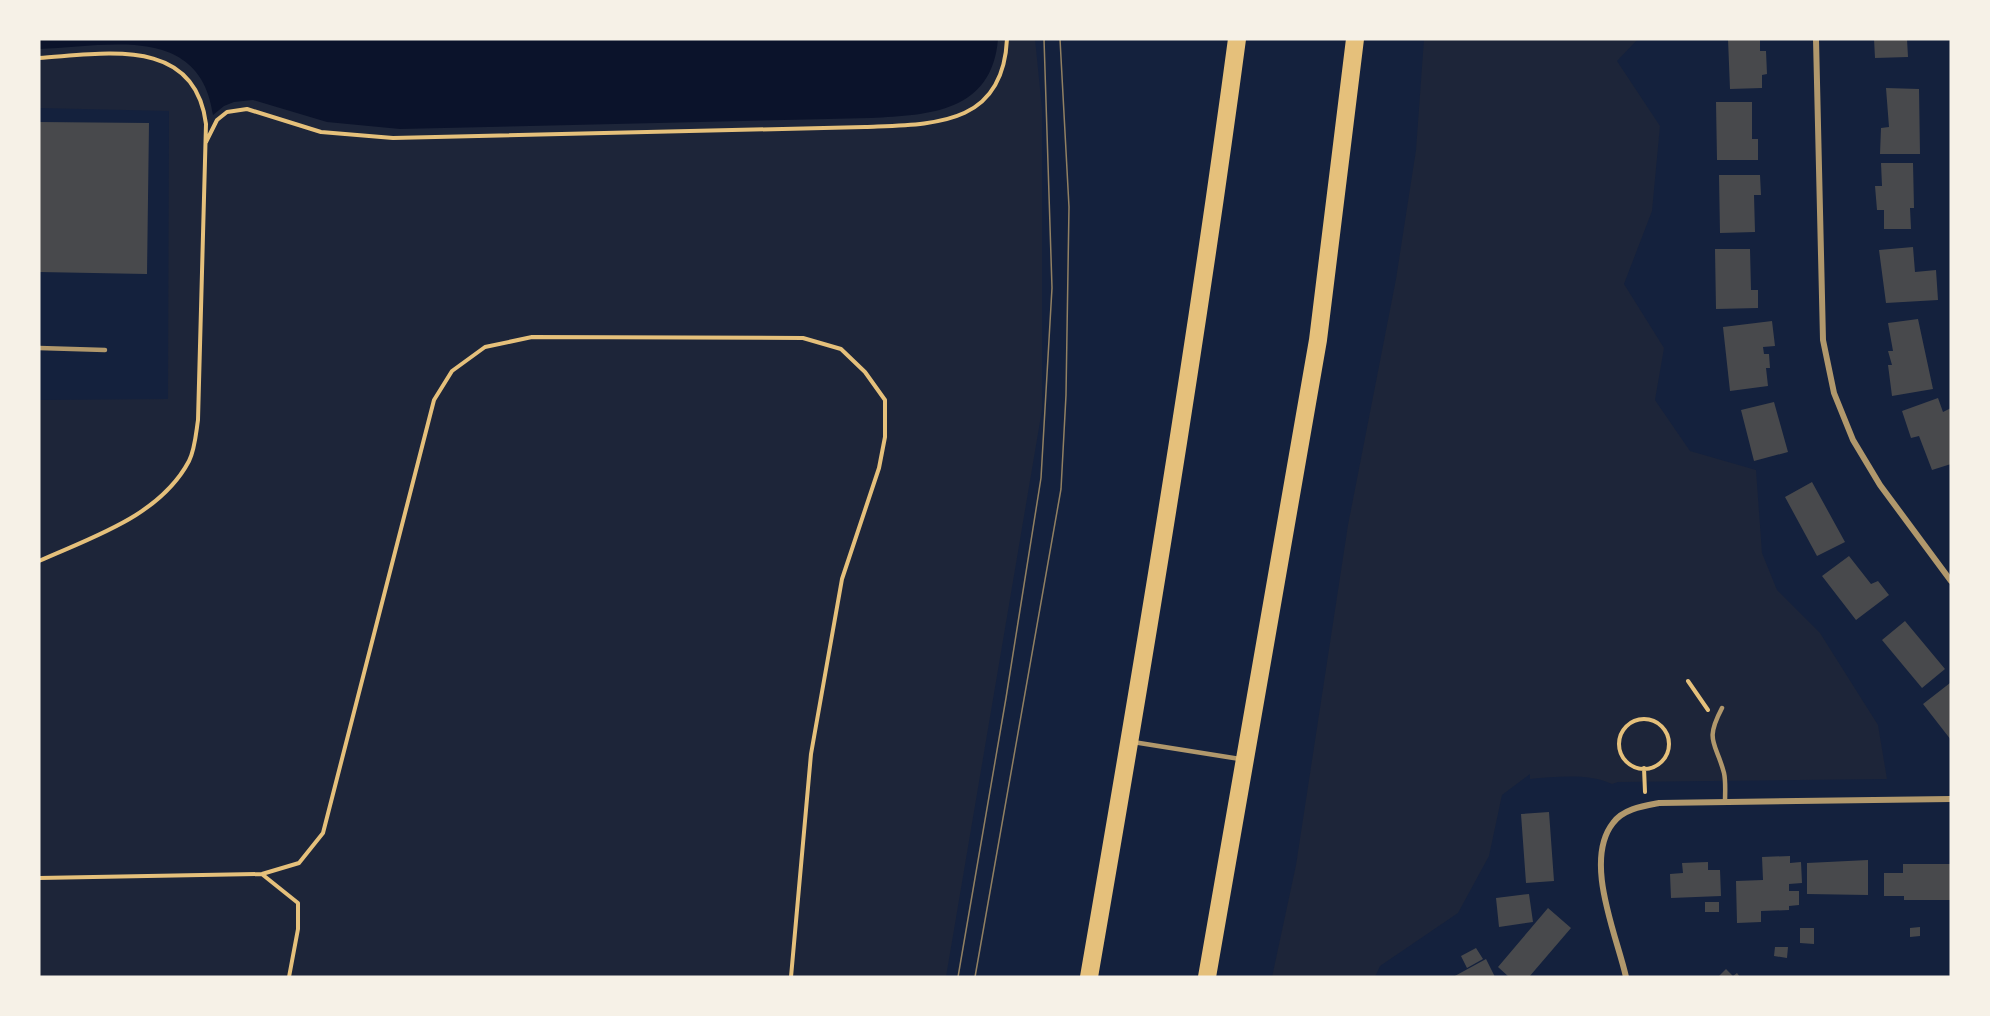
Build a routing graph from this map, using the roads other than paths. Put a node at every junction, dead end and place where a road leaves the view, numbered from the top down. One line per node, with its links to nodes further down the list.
1 (1238, 39): 8 (highway)
2 (1355, 39): 9 (highway)
3 (1816, 39): 6 (street)
4 (39, 348): 5 (lane)
5 (105, 350)
6 (1951, 580)
7 (1722, 708): 11 (lane)
8 (1130, 742): 9 (lane); 12 (highway)
9 (1244, 760): 13 (highway)
10 (1951, 799): 11 (street)
11 (1725, 802): 14 (street)
12 (1089, 977)
13 (1207, 977)
14 (1626, 977)

